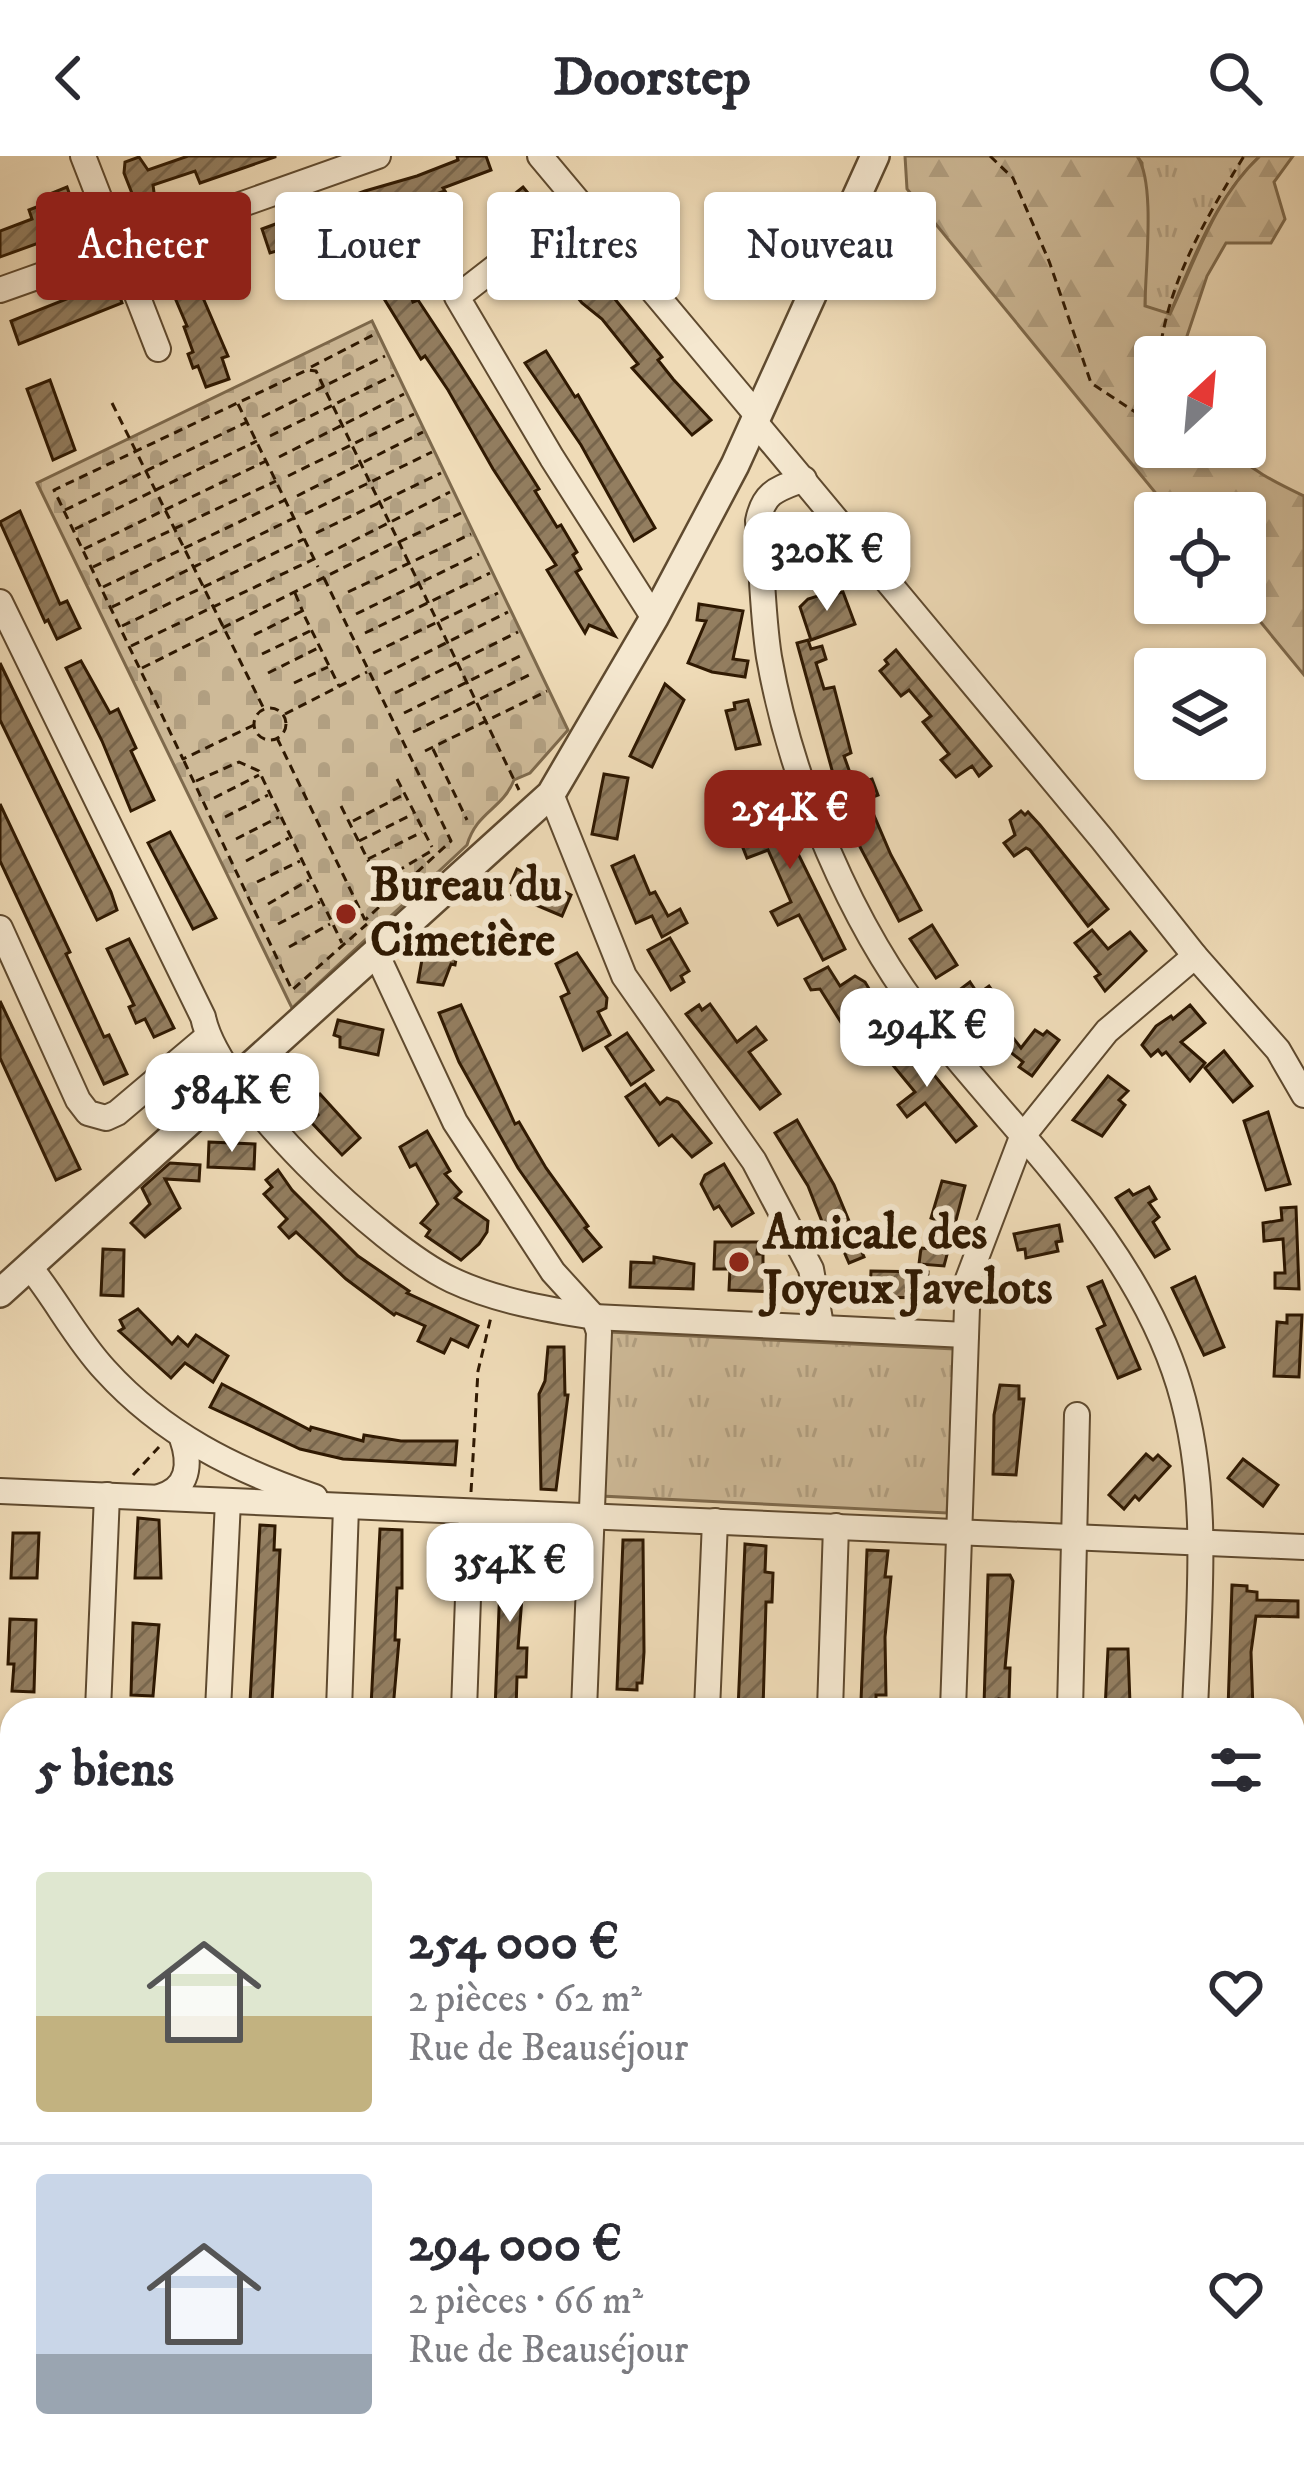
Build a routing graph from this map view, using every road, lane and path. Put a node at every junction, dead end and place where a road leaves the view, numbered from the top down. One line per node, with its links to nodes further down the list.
1 (83, 156): 7 (street)
2 (378, 156): 9 (street)
3 (540, 156): 8 (street)
4 (990, 156): 26 (path)
5 (1244, 156): 16 (path)
6 (873, 160): 29 (street)
7 (97, 192)
8 (570, 192)
9 (251, 201)
10 (487, 273): 88 (street)
11 (36, 277): 12 (street)
12 (0, 290)
13 (139, 300): 17 (street)
14 (658, 300): 29 (street)
15 (374, 335): 19 (path)
16 (1162, 336)
17 (158, 349)
18 (385, 356): 21 (path)
19 (307, 370): 21 (path); 23 (path)
20 (394, 375): 25 (path)
21 (323, 387): 25 (path); 28 (path)
22 (404, 394): 31 (path)
23 (238, 402): 30 (path); 36 (path)
24 (112, 403): 36 (path)
25 (333, 407): 31 (path); 33 (path)
26 (1134, 411)
27 (414, 414): 35 (path)
28 (262, 417)
29 (755, 418): 44 (street); 88 (street)
30 (247, 422): 34 (path); 41 (path)
31 (342, 425): 35 (path); 38 (path)
32 (423, 432): 40 (path)
33 (271, 436)
34 (256, 441): 39 (path); 47 (path)
35 (351, 444): 40 (path); 43 (path)
36 (138, 450): 41 (path); 52 (path)
37 (432, 452): 46 (path)
38 (279, 457)
39 (266, 461): 45 (path); 53 (path)
40 (361, 464): 46 (path); 49 (path)
41 (146, 472): 47 (path); 52 (path)
42 (441, 473): 51 (path)
43 (288, 476)
44 (804, 479): 156 (street); 160 (street)
45 (276, 481): 50 (path); 59 (path)
46 (370, 484): 51 (path); 55 (path)
47 (155, 491): 53 (path); 58 (path)
48 (450, 492): 57 (path)
49 (297, 496)
50 (285, 500): 56 (path); 65 (path)
51 (380, 503): 57 (path); 60 (path)
52 (64, 511): 58 (path)
53 (166, 511): 59 (path); 64 (path)
54 (461, 513): 63 (path)
55 (305, 514)
56 (294, 518): 62 (path); 70 (path)
57 (390, 524): 63 (path); 67 (path)
58 (73, 530): 64 (path)
59 (175, 530): 65 (path); 72 (path)
60 (316, 533)
61 (470, 533): 69 (path)
62 (304, 539): 68 (path); 76 (path)
63 (396, 543): 69 (path); 74 (path)
64 (82, 550): 72 (path)
65 (185, 550): 70 (path); 77 (path)
66 (479, 554): 75 (path)
67 (325, 555)
68 (314, 559): 71 (path); 84 (path)
69 (409, 564): 75 (path); 79 (path)
70 (194, 567): 76 (path); 83 (path)
71 (318, 567)
72 (91, 568): 77 (path)
73 (490, 573): 82 (path)
74 (324, 578): 78 (path); 105 (path)
75 (419, 584): 82 (path); 87 (path)
76 (203, 587): 84 (path); 91 (path)
77 (100, 588): 83 (path)
78 (294, 592): 86 (path); 90 (path)
79 (348, 592)
80 (498, 593): 89 (path)
81 (0, 602): 157 (street)
82 (429, 604): 89 (path); 94 (path)
83 (110, 608): 91 (path)
84 (214, 608): 90 (path); 97 (path)
85 (508, 612): 96 (path)
86 (303, 613): 92 (path); 95 (path)
87 (356, 614)
88 (654, 618): 131 (street)
89 (438, 622): 96 (path); 99 (path)
90 (223, 626): 104 (path); 115 (path)
91 (119, 627): 97 (path)
92 (312, 630): 98 (path); 100 (path)
93 (518, 632): 102 (path)
94 (364, 633)
95 (254, 635)
96 (447, 643): 102 (path); 107 (path)
97 (129, 647): 104 (path)
98 (320, 647): 103 (path); 106 (path)
99 (373, 652)
100 (262, 654)
101 (522, 655): 110 (path)
102 (457, 662): 110 (path); 113 (path)
103 (329, 666): 109 (path); 111 (path)
104 (140, 669): 124 (path)
105 (369, 671): 111 (path); 142 (path)
106 (268, 673)
107 (384, 674)
108 (531, 674): 114 (path)
109 (294, 683)
110 (467, 683): 114 (path); 116 (path)
111 (339, 686): 117 (path)
112 (547, 691): 118 (path)
113 (395, 693)
114 (476, 702): 118 (path); 120 (path)
115 (264, 709): 117 (path); 119 (path)
116 (404, 713)
117 (283, 715): 121 (path)
118 (486, 721): 122 (path); 131 (path)
119 (254, 725): 121 (path); 124 (path)
120 (413, 732)
121 (277, 738): 153 (path)
122 (433, 747): 123 (path); 136 (path)
123 (425, 751)
124 (183, 759): 127 (path)
125 (260, 774): 127 (path); 128 (path); 130 (path)
126 (397, 779): 129 (path)
127 (194, 782): 155 (path)
128 (270, 794): 134 (path); 135 (path)
129 (405, 794): 133 (path); 137 (path)
130 (214, 798)
131 (541, 804): 153 (street); 165 (street)
132 (341, 806): 137 (path)
133 (415, 813): 138 (path); 141 (path)
134 (280, 816): 139 (path); 140 (path)
135 (225, 818)
136 (467, 820)
137 (350, 822): 141 (path)
138 (424, 831): 142 (path); 143 (path)
139 (291, 837): 144 (path); 145 (path)
140 (236, 839)
141 (359, 841): 143 (path)
142 (435, 852): 143 (path); 153 (path)
143 (368, 859)
144 (302, 860): 146 (path); 147 (path)
145 (246, 861)
146 (310, 879): 148 (path); 149 (path)
147 (257, 883)
148 (322, 901): 150 (path); 151 (path)
149 (268, 904)
150 (332, 923): 154 (path); 155 (path)
151 (278, 924)
152 (0, 928): 157 (street)
153 (372, 936): 155 (path); 158 (street); 164 (street)
154 (290, 946)
155 (343, 946)
156 (1195, 956): 159 (street); 160 (street)
157 (207, 1037): 158 (street)
158 (234, 1081): 161 (street); 163 (street)
159 (1304, 1095)
160 (1022, 1137): 166 (street); 180 (street)
161 (28, 1266): 162 (street); 168 (street)
162 (0, 1293)
163 (496, 1298): 164 (street); 174 (path)
164 (594, 1317): 165 (street); 175 (street)
165 (821, 1325): 166 (street)
166 (966, 1335): 178 (street)
167 (1077, 1415): 179 (street)
168 (178, 1435): 170 (path); 171 (street); 173 (street)
169 (0, 1491): 170 (street)
170 (107, 1495): 171 (street); 182 (street)
171 (157, 1497): 172 (street)
172 (228, 1501): 173 (street); 183 (street)
173 (346, 1507): 174 (street); 184 (street)
174 (471, 1514): 175 (street); 185 (street)
175 (592, 1516): 176 (street); 186 (street)
176 (715, 1521): 177 (street); 187 (street)
177 (836, 1526): 178 (street); 188 (street)
178 (959, 1530): 179 (street); 189 (street)
179 (1074, 1536): 180 (street); 190 (street)
180 (1201, 1542): 181 (street); 191 (street)
181 (1304, 1547)
182 (99, 1698)
183 (219, 1698)
184 (339, 1698)
185 (464, 1698)
186 (584, 1698)
187 (708, 1698)
188 (830, 1698)
189 (953, 1698)
190 (1070, 1698)
191 (1195, 1698)

